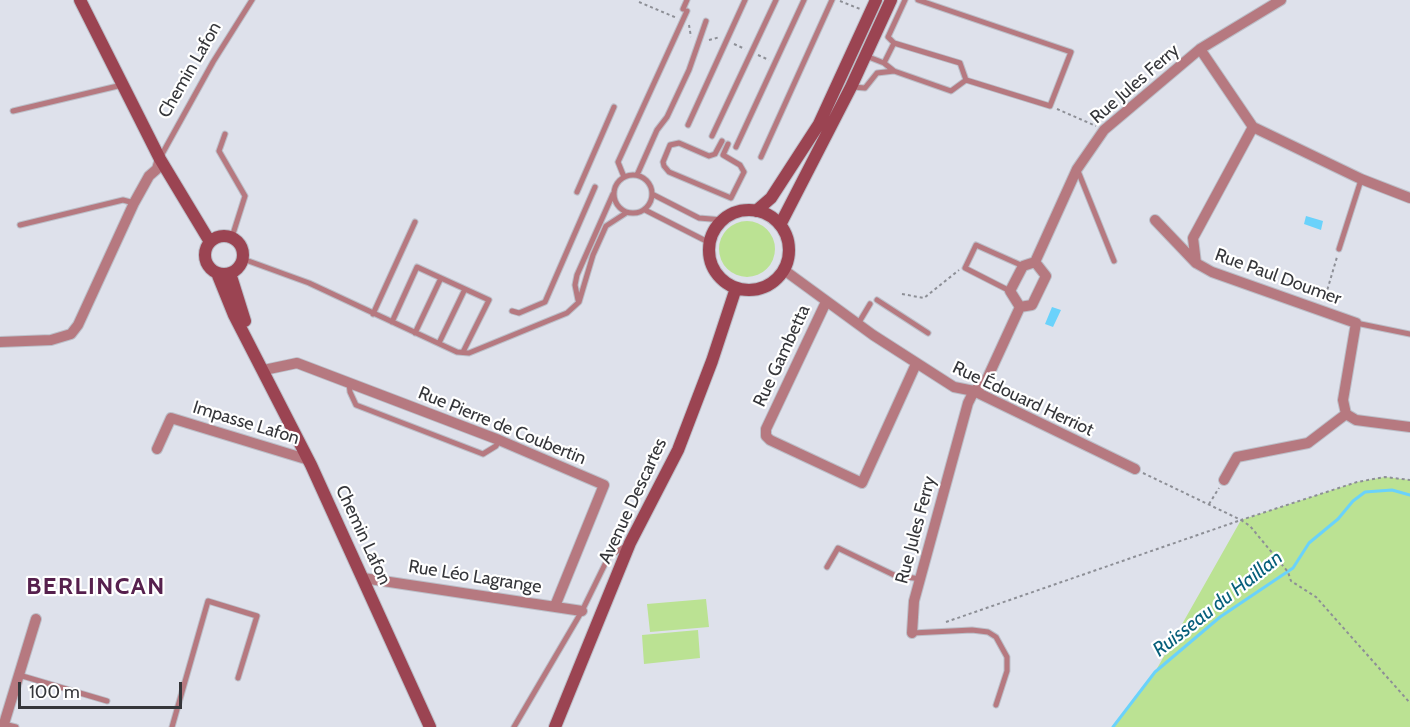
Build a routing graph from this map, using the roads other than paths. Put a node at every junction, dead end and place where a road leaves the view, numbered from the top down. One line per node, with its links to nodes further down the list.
1 (80, 0): 20 (main road, Chemin Lafon)
2 (252, 0): 32 (lane, Chemin Lafon)
3 (687, 0): 35 (lane)
4 (745, 0): 24 (lane)
5 (776, 0): 27 (lane)
6 (804, 0): 30 (lane)
7 (832, 0): 31 (lane)
8 (876, 0): 44 (main road)
9 (891, 0): 16 (main road)
10 (905, 0): 14 (lane)
11 (918, 0): 19 (lane)
12 (1281, 0): 15 (street, Rue Jules Ferry)
13 (706, 21): 34 (lane)
14 (894, 43): 17 (lane); 19 (lane)
15 (1200, 49): 25 (street); 33 (street, Rue Jules Ferry)
16 (866, 56): 17 (lane); 21 (main road)
17 (884, 63): 18 (lane)
18 (894, 71): 19 (lane); 21 (lane)
19 (966, 80)
20 (122, 85): 23 (lane); 32 (main road, Chemin Lafon)
21 (851, 87): 50 (main road)
22 (614, 107): 39 (lane)
23 (13, 111)
24 (688, 124)
25 (1253, 127): 36 (street); 58 (street, Rue Paul Doumer)
26 (225, 134): 51 (lane)
27 (712, 136)
28 (722, 141): 29 (lane)
29 (728, 144)
30 (735, 147)
31 (761, 157)
32 (160, 159): 42 (street); 52 (main road, Chemin Lafon)
33 (1077, 169): 56 (lane); 57 (street, Rue Jules Ferry)
34 (637, 175): 35 (lane); 40 (lane)
35 (624, 177): 38 (lane)
36 (1362, 179): 41 (street); 54 (lane)
37 (595, 187): 72 (lane)
38 (614, 190): 45 (lane); 68 (lane)
39 (577, 192)
40 (652, 194): 43 (lane); 46 (lane)
41 (1410, 198)
42 (134, 203): 49 (lane); 80 (street)
43 (645, 210): 45 (lane); 53 (lane)
44 (756, 211): 46 (main road); 50 (main road)
45 (627, 213): 68 (lane)
46 (723, 220): 53 (main road)
47 (1155, 220): 58 (street)
48 (415, 222): 73 (lane)
49 (20, 225)
50 (780, 225): 60 (main road)
51 (232, 237): 52 (main road); 55 (main road)
52 (210, 242): 61 (main road)
53 (710, 243): 64 (main road)
54 (1339, 249)
55 (243, 259): 62 (main road); 73 (lane)
56 (1114, 261)
57 (1035, 262): 59 (street); 71 (street, Rue Jules Ferry)
58 (1196, 263): 75 (street, Rue Paul Doumer)
59 (1023, 266): 66 (street); 66 (lane)
60 (784, 270): 64 (main road); 69 (street, Rue Édouard Herriot)
61 (217, 273): 62 (main road); 83 (main road, Chemin Lafon)
62 (230, 273): 83 (main road, Chemin Lafon)
63 (441, 278): 65 (lane); 74 (lane); 77 (lane)
64 (736, 288): 94 (main road, Avenue Descartes)
65 (465, 289): 81 (lane); 82 (lane)
66 (1010, 291): 71 (street)
67 (877, 300): 78 (lane)
68 (579, 302): 82 (lane)
69 (826, 302): 76 (street, Rue Édouard Herriot); 84 (street, Rue Gambetta)
70 (870, 304): 76 (lane)
71 (1020, 307): 86 (street, Rue Jules Ferry)
72 (512, 311)
73 (373, 314): 74 (lane)
74 (392, 322): 77 (lane)
75 (1356, 323): 79 (lane, Rue Paul Doumer); 87 (street, Rue Paul Doumer)
76 (858, 324): 84 (street, Rue Édouard Herriot)
77 (415, 333): 81 (lane)
78 (928, 333)
79 (1410, 334)
80 (0, 342)
81 (439, 343): 82 (lane)
82 (463, 352)
83 (262, 364): 85 (street, Rue Pierre de Coubertin); 91 (main road, Chemin Lafon)
84 (916, 364): 86 (street, Rue Édouard Herriot)
85 (349, 383): 89 (street, Rue Pierre de Coubertin); 89 (lane)
86 (974, 391): 92 (street, Rue Édouard Herriot); 97 (street, Rue Jules Ferry)
87 (1346, 414): 88 (street); 93 (street)
88 (1410, 427)
89 (499, 440): 98 (street, Rue Pierre de Coubertin)
90 (157, 449): 91 (street, Impasse Lafon)
91 (309, 460): 96 (main road, Chemin Lafon)
92 (1135, 469)
93 (1224, 480)
94 (630, 543): 99 (lane); 111 (main road, Avenue Descartes)
95 (827, 567): 97 (lane)
96 (363, 578): 98 (street, Rue Léo Lagrange); 109 (main road, Chemin Lafon)
97 (920, 579): 101 (street, Rue Jules Ferry)
98 (555, 606): 99 (street, Rue Léo Lagrange)
99 (582, 611): 110 (lane)
100 (36, 619): 102 (street)
101 (912, 633): 105 (lane)
102 (19, 675): 104 (lane); 106 (street)
103 (238, 678): 108 (lane)
104 (107, 701)
105 (996, 705)
106 (3, 725): 107 (lane)
107 (16, 727)
108 (172, 727)
109 (430, 727)
110 (514, 727)
111 (555, 727)

